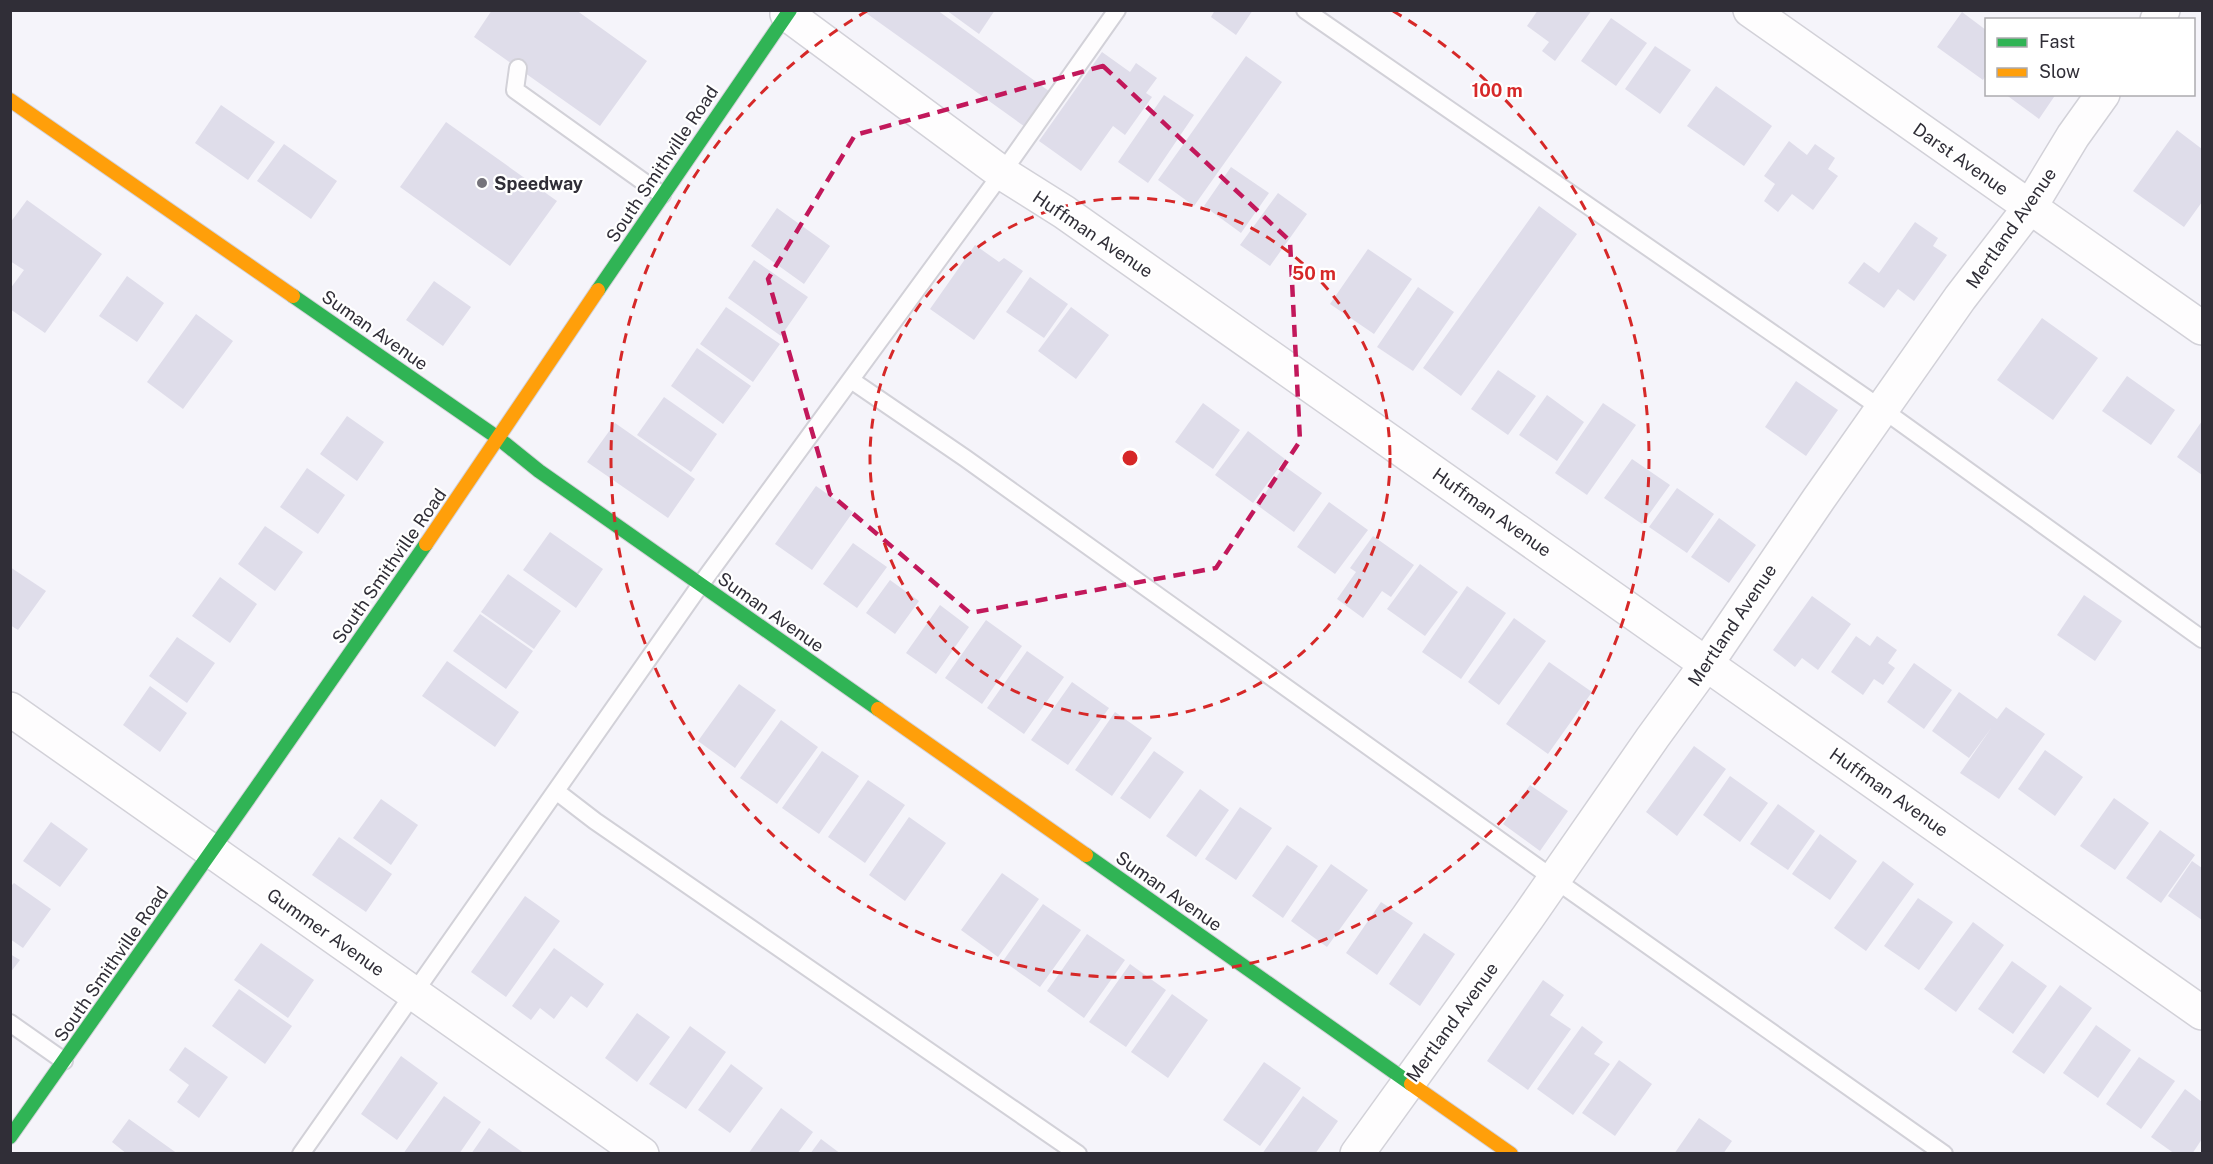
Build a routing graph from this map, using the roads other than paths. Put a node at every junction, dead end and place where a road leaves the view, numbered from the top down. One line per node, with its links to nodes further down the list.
1 (1117, 10): 8 (lane)
2 (1305, 10): 13 (lane)
3 (1750, 10): 10 (street, Darst Avenue)
4 (786, 12): 8 (street, Huffman Avenue); 9 (street, South Smithville Road)
5 (518, 68): 9 (lane)
6 (2102, 96): 10 (street, Mertland Avenue)
7 (10, 100): 14 (street, Suman Avenue)
8 (1002, 173): 12 (lane); 17 (street, Huffman Avenue)
9 (662, 195): 14 (street, South Smithville Road)
10 (2030, 207): 11 (street, Darst Avenue); 13 (street, Mertland Avenue)
11 (2202, 328)
12 (851, 380): 15 (lane); 21 (lane)
13 (1882, 409): 16 (lane); 17 (street, Mertland Avenue)
14 (498, 438): 15 (street, Suman Avenue); 20 (street, South Smithville Road)
15 (701, 585): 19 (lane); 26 (street, Suman Avenue)
16 (2202, 639)
17 (1707, 663): 21 (street, Mertland Avenue); 23 (street, Huffman Avenue)
18 (10, 709): 20 (street, Gummer Avenue)
19 (556, 791): 22 (lane); 30 (lane)
20 (213, 852): 22 (street, Gummer Avenue); 25 (street, South Smithville Road)
21 (1554, 879): 26 (street, Mertland Avenue); 33 (lane)
22 (414, 994): 28 (lane); 29 (street, Gummer Avenue)
23 (2202, 1012)
24 (10, 1023): 25 (lane)
25 (64, 1061): 27 (street, South Smithville Road)
26 (1409, 1082): 31 (street, Mertland Avenue); 32 (street, Suman Avenue)
27 (10, 1137)
28 (301, 1154)
29 (642, 1154)
30 (1078, 1154)
31 (1357, 1154)
32 (1511, 1154)
33 (1944, 1154)

